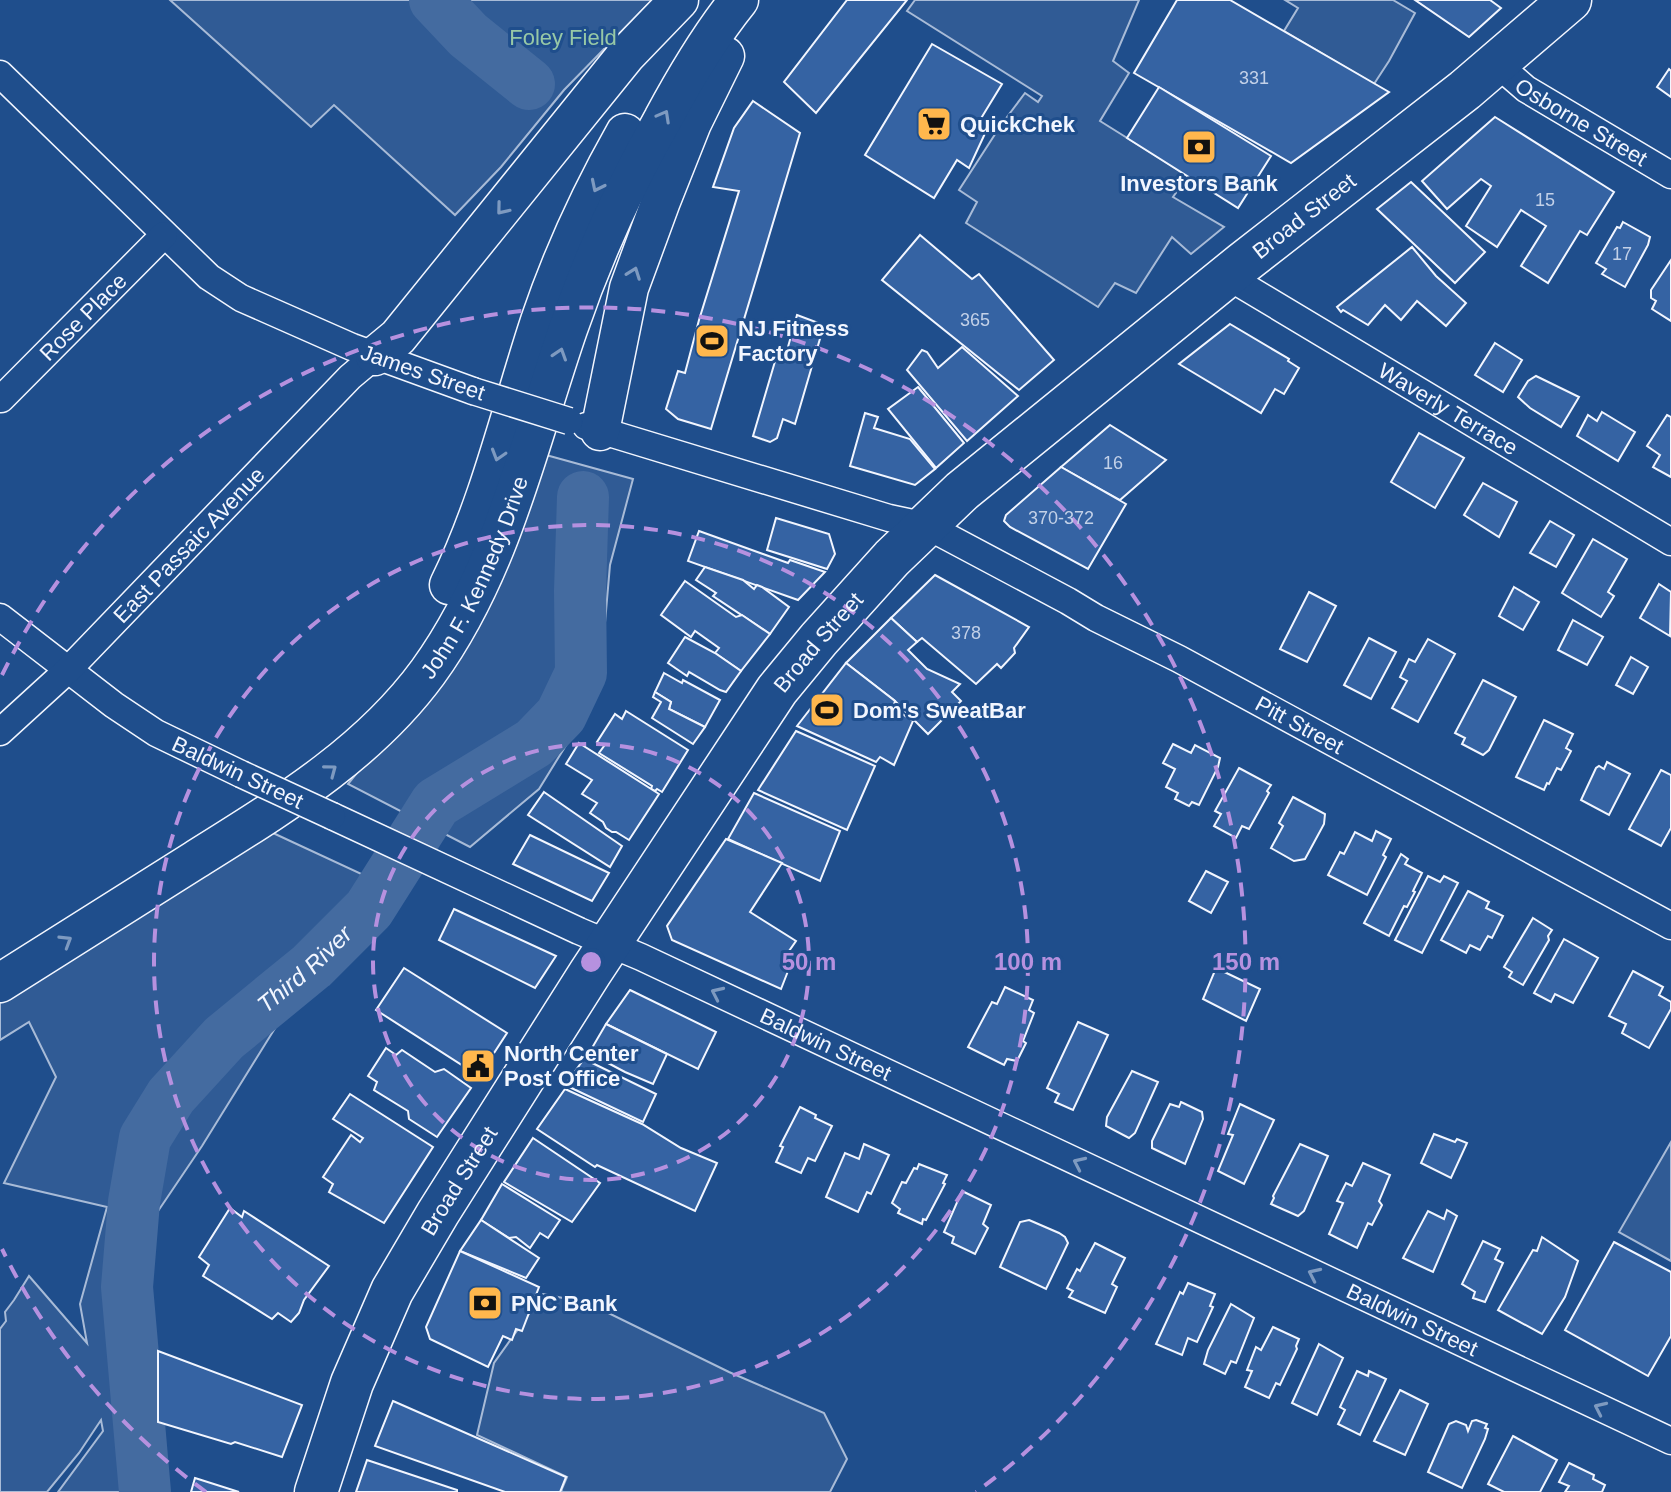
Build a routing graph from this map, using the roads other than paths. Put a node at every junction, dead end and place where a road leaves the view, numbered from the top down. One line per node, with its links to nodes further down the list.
1 (679, 0): 11 (main road, one-way to 11)
2 (711, 0): 21 (main road, John F. Kennedy Drive, one-way to 21)
3 (739, 0): 22 (main road, John F. Kennedy Drive, one-way to 3)
4 (756, 0): 13 (main road, one-way to 4)
5 (1570, 0): 6 (main road, Broad Street)
6 (1496, 63): 8 (street, Osborne Street); 10 (main road, Broad Street)
7 (0, 74): 9 (street, James Street)
8 (1671, 175)
9 (164, 235): 11 (street, James Street); 12 (street, Rose Place)
10 (1227, 276): 14 (main road, Broad Street); 15 (street, Waverly Terrace)
11 (375, 356): 13 (street, James Street, bridge); 17 (street, East Passaic Avenue)
12 (1, 399)
13 (584, 426): 14 (street, James Street)
14 (927, 526): 19 (street, Pitt Street); 20 (main road, Broad Street)
15 (1671, 542)
16 (0, 617): 17 (street, Baldwin Street)
17 (69, 669): 18 (street, East Passaic Avenue); 20 (street, Baldwin Street, bridge)
18 (0, 732)
19 (1671, 926)
20 (609, 944): 23 (street, Baldwin Street, one-way to 20); 24 (main road, Broad Street)
21 (0, 952)
22 (0, 983)
23 (1671, 1441)
24 (316, 1492)

